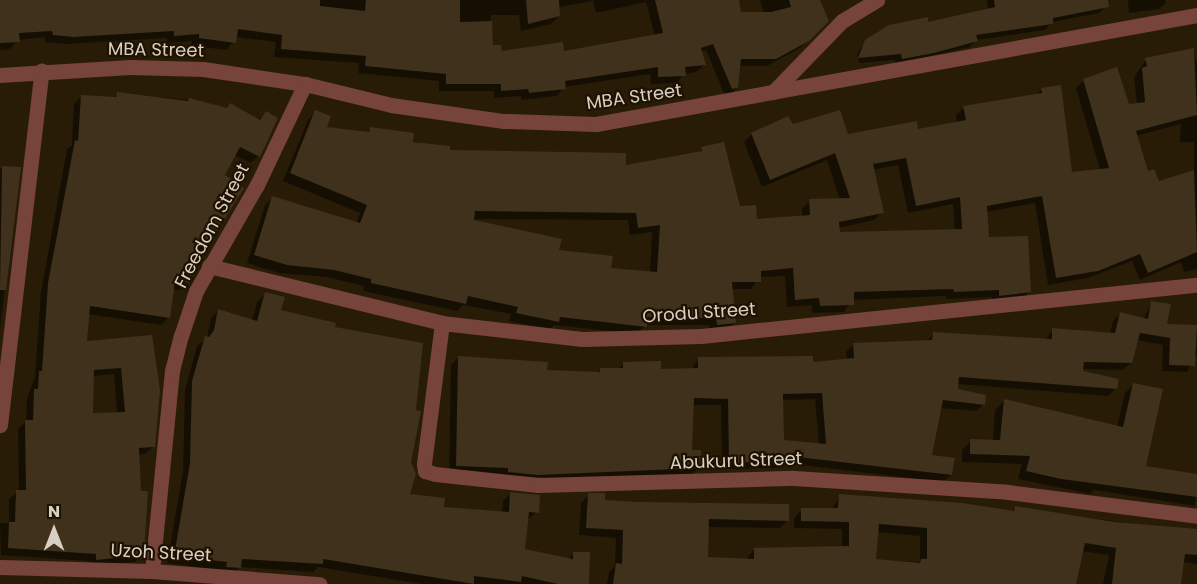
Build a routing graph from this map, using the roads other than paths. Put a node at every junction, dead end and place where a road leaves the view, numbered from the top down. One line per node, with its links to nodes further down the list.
1 (877, 0): 6 (street)
2 (1197, 15): 6 (street, MBA Street)
3 (42, 70): 4 (street, MBA Street); 5 (street, MBA Street); 10 (street)
4 (0, 75)
5 (305, 84): 6 (street, MBA Street); 7 (street, Freedom Street)
6 (773, 92)
7 (209, 266): 9 (street, Orodu Street); 13 (street, Freedom Street)
8 (1197, 285): 9 (street, Orodu Street)
9 (442, 323): 11 (street, Abukuru Street)
10 (0, 426)
11 (1197, 516)
12 (0, 567): 13 (street, Uzoh Street)
13 (152, 571): 14 (street, Uzoh Street)
14 (319, 584)

